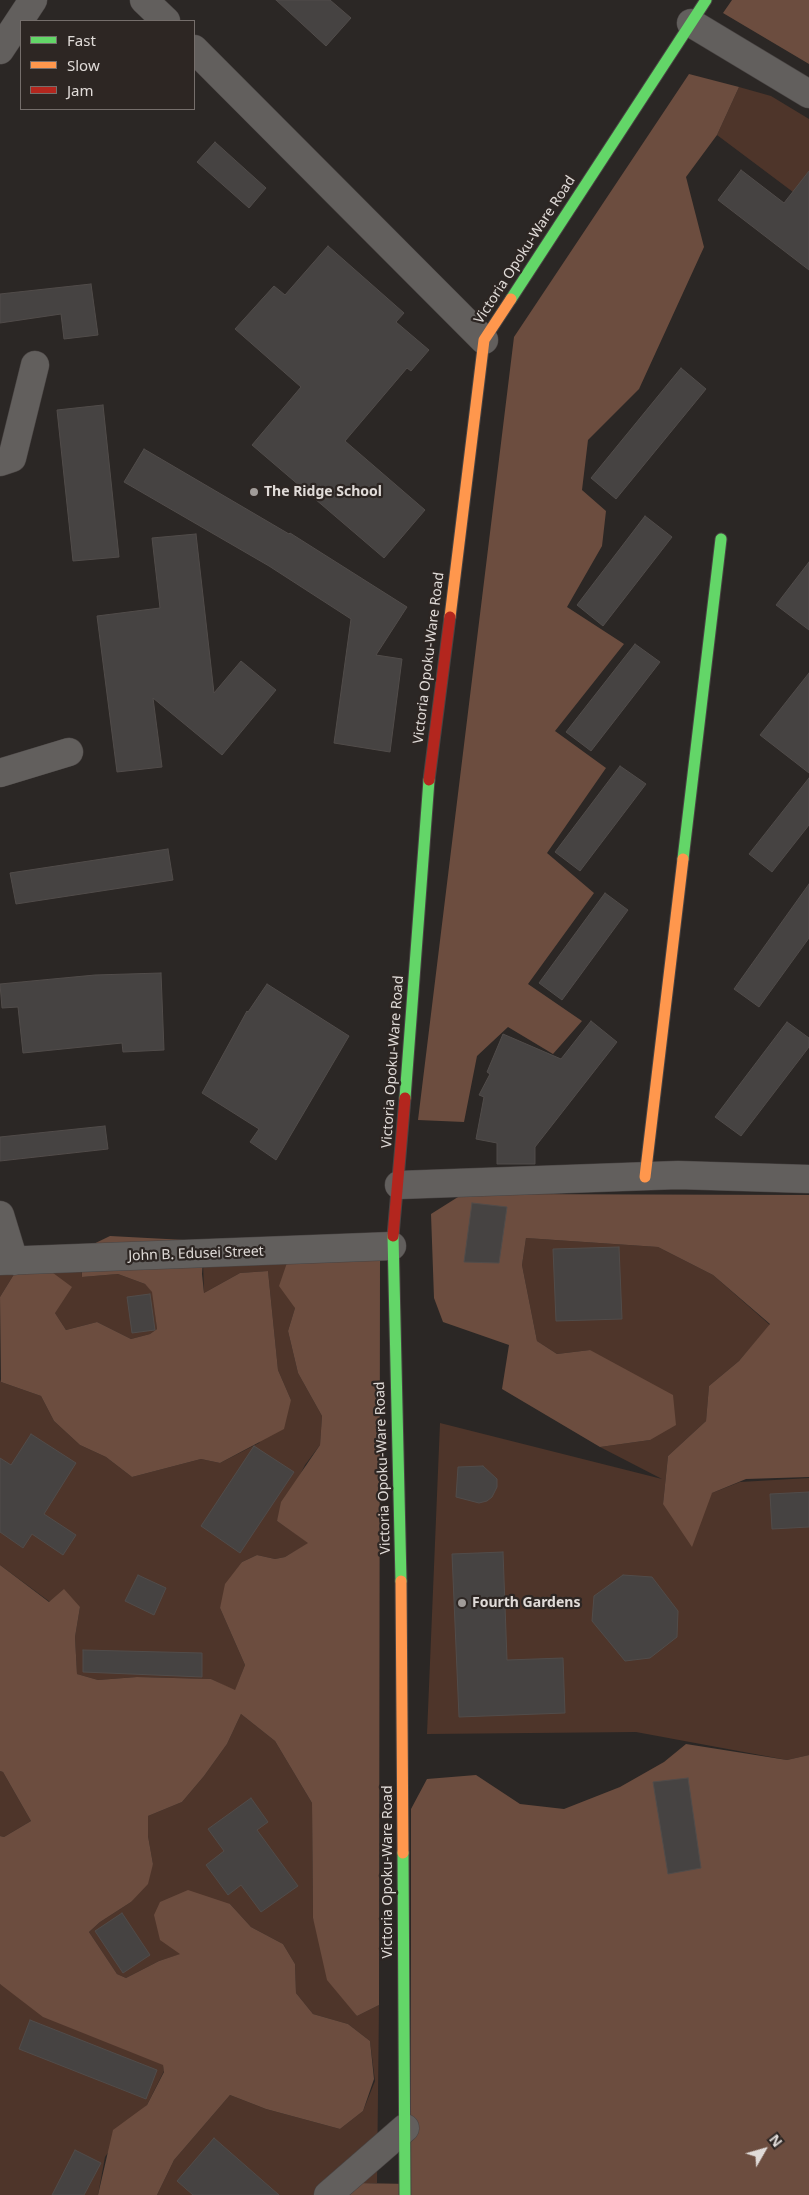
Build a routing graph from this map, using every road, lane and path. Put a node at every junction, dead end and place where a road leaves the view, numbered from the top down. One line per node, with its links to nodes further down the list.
1 (33, 0): 6 (street)
2 (144, 0): 4 (street)
3 (706, 0): 5 (main road, Victoria Opoku-Ware Road)
4 (165, 20)
5 (691, 23): 8 (street); 9 (main road, Victoria Opoku-Ware Road)
6 (0, 50)
7 (195, 50): 9 (street)
8 (809, 94)
9 (484, 340): 17 (main road, Victoria Opoku-Ware Road)
10 (35, 365): 11 (street)
11 (0, 462)
12 (721, 539): 15 (main road)
13 (69, 752): 14 (street)
14 (0, 773)
15 (645, 1177): 16 (street); 17 (street)
16 (809, 1179)
17 (399, 1185): 19 (main road, Victoria Opoku-Ware Road)
18 (0, 1215): 20 (street)
19 (392, 1246): 20 (street, John B. Edusei Street); 21 (main road, Victoria Opoku-Ware Road)
20 (7, 1261)
21 (405, 2128): 22 (street); 23 (main road, Victoria Opoku-Ware Road)
22 (328, 2195)
23 (405, 2195)

